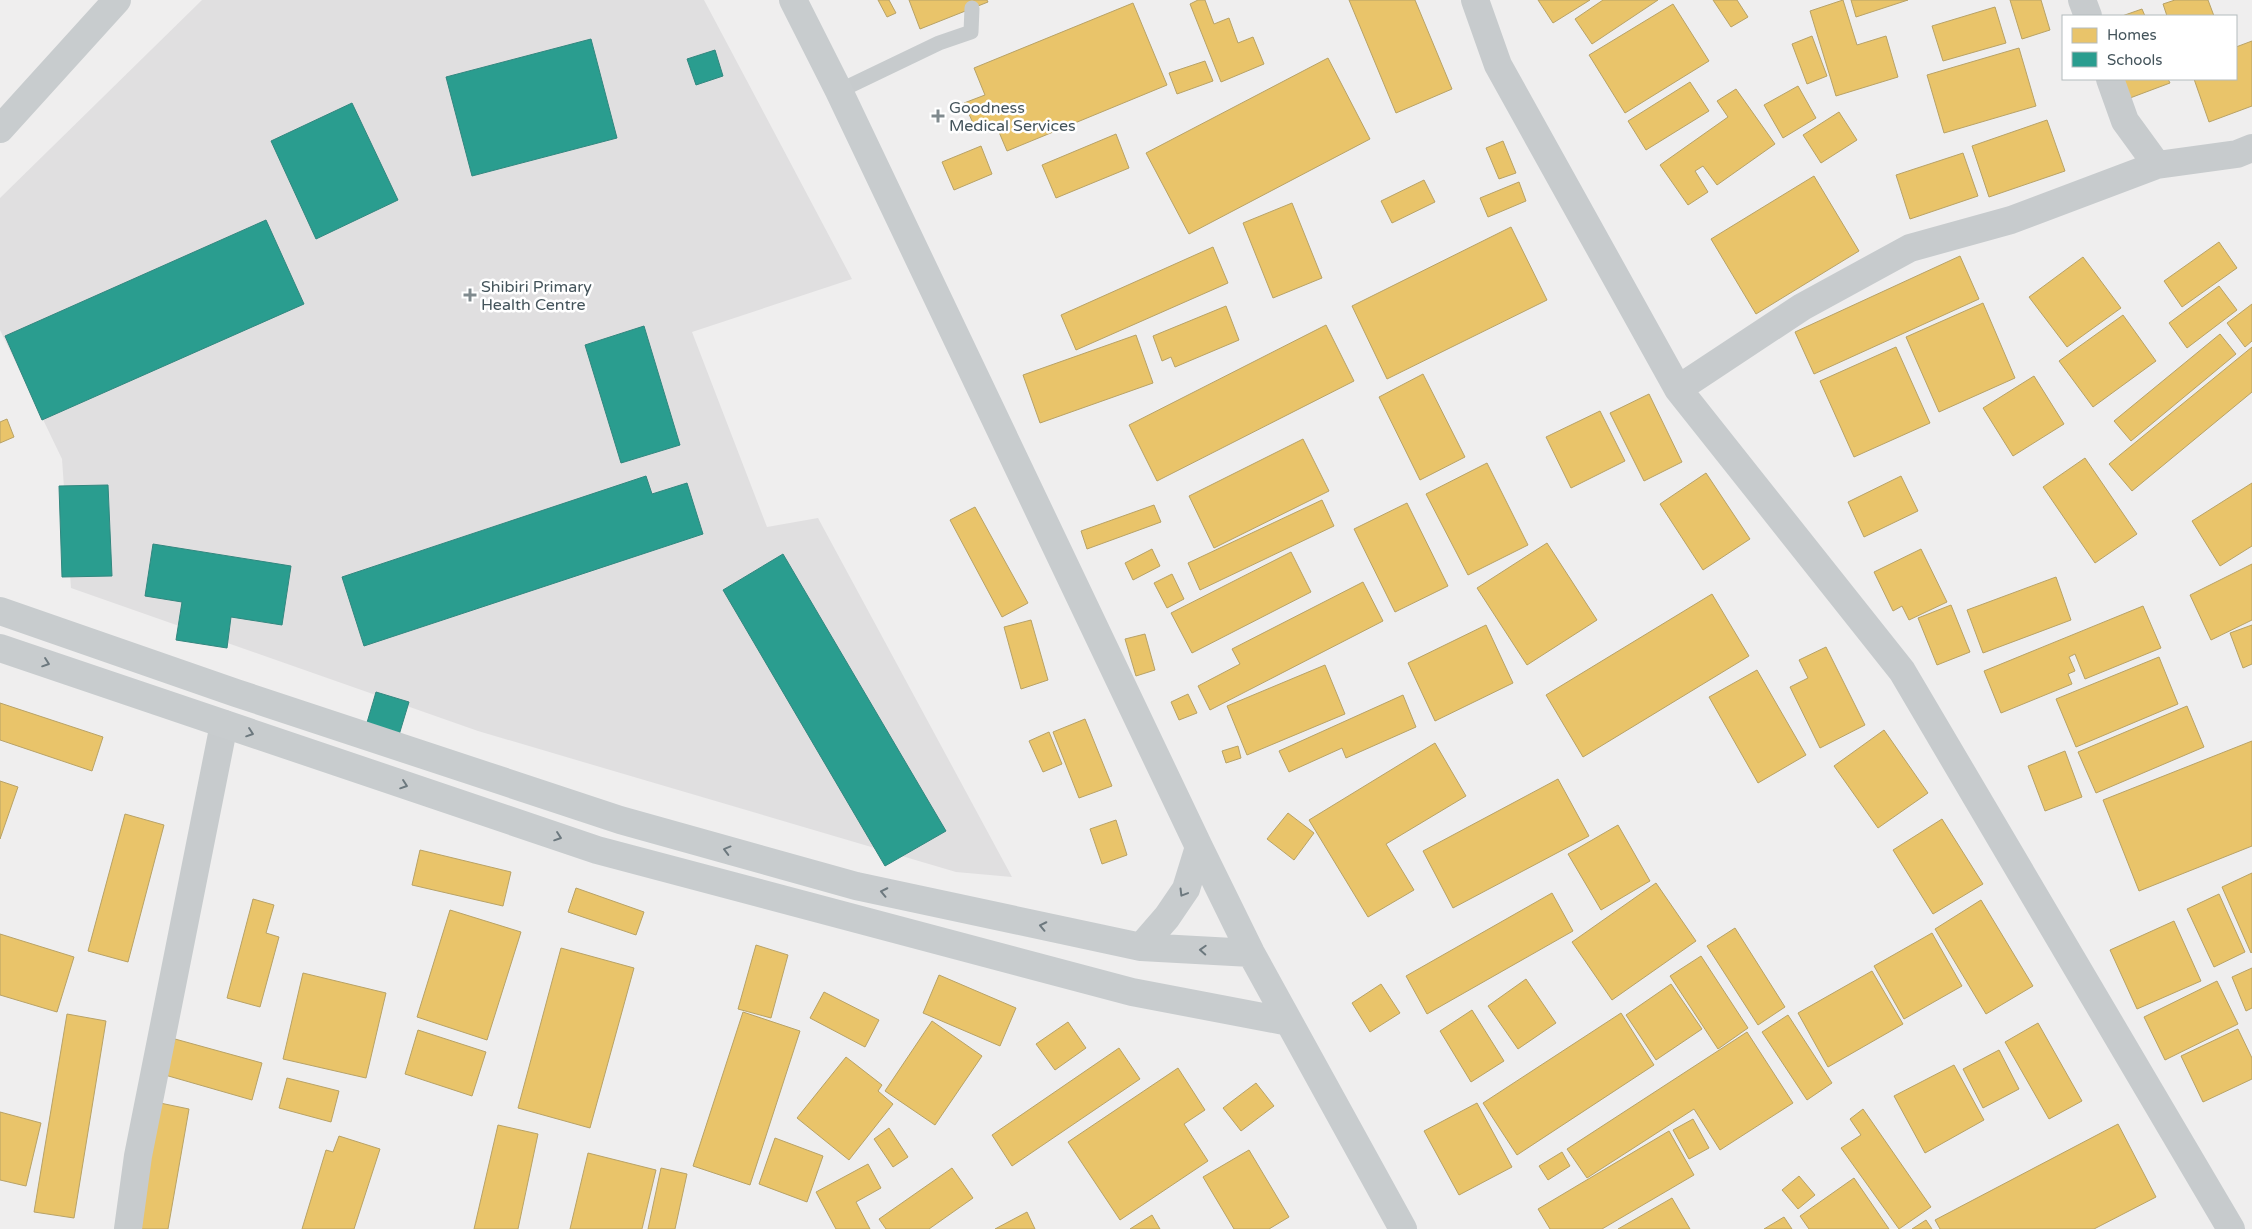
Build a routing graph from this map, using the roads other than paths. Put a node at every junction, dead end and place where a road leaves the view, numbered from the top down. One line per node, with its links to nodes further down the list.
1 (117, 0): 9 (main road)
2 (794, 0): 8 (main road)
3 (1475, 0): 12 (street)
4 (2082, 0): 6 (street)
5 (972, 8): 8 (lane)
6 (2088, 15)
7 (2110, 80): 11 (street)
8 (839, 91): 16 (main road)
9 (0, 129)
10 (2247, 157): 11 (street)
11 (2157, 165): 12 (street)
12 (1678, 389): 22 (street)
13 (0, 611): 17 (main road, one-way to 13)
14 (0, 648): 15 (main road, one-way to 15)
15 (224, 724): 19 (main road, one-way to 19); 20 (street)
16 (1199, 847): 17 (main road, one-way to 17); 18 (main road)
17 (1141, 947): 18 (main road, one-way to 17)
18 (1251, 953): 19 (main road)
19 (1288, 1022): 21 (main road)
20 (128, 1229)
21 (1403, 1229)
22 (2231, 1229)

